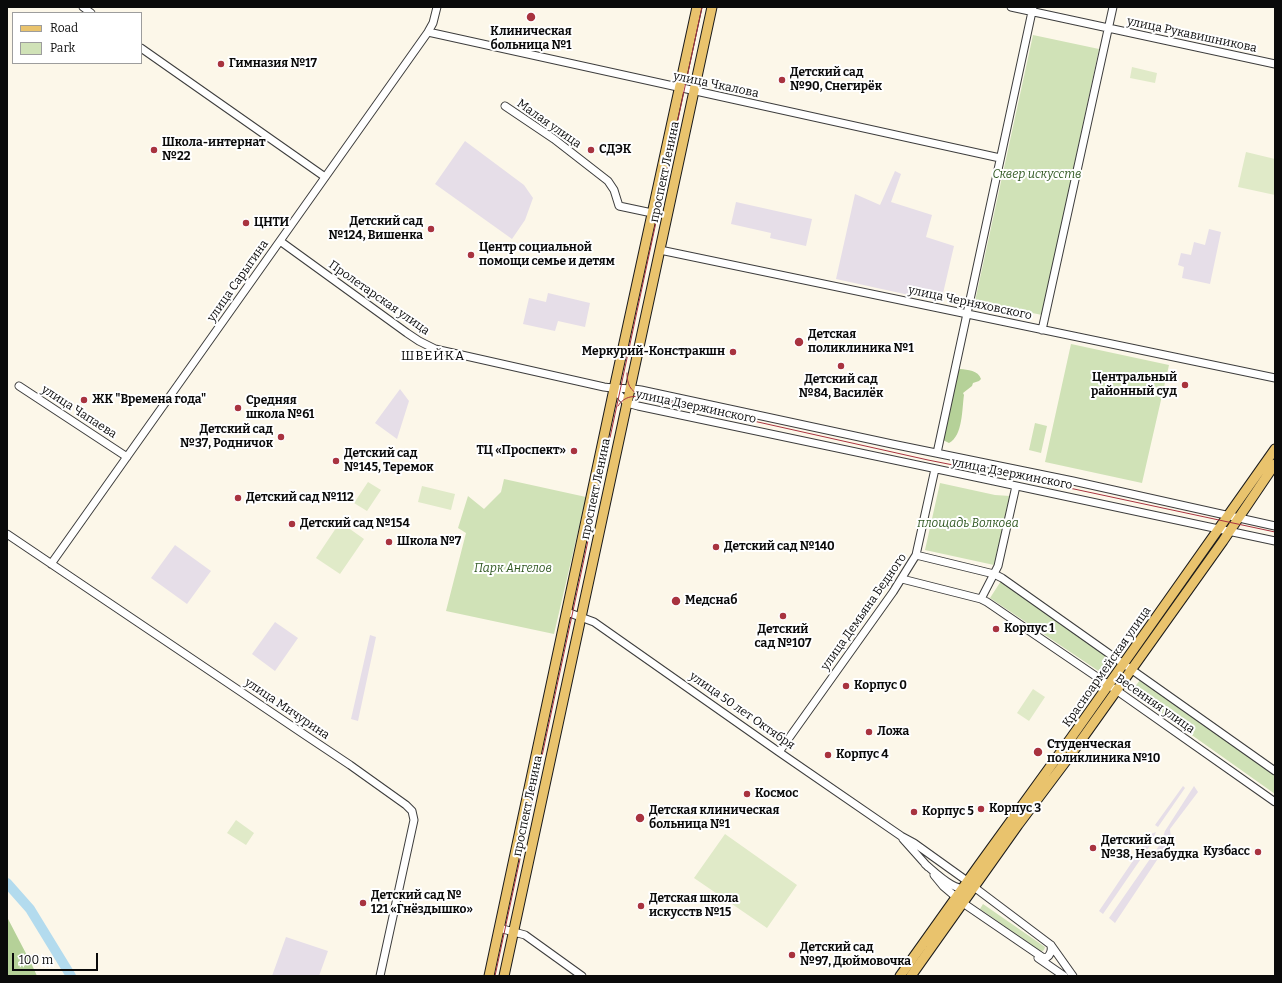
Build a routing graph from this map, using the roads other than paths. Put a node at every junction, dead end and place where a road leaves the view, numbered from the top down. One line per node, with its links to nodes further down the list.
1 (438, 7): 8 (street, улица Сарыгина)
2 (697, 7): 11 (main road, проспект Ленина)
3 (712, 7): 12 (main road, проспект Ленина)
4 (1011, 7): 6 (street, улица Рукавишникова)
5 (1113, 7): 7 (street)
6 (1033, 9): 7 (street, улица Рукавишникова); 14 (street)
7 (1109, 28): 10 (street, улица Рукавишникова); 20 (street)
8 (428, 32): 11 (street, улица Чкалова); 15 (street, улица Сарыгина)
9 (142, 49): 15 (street)
10 (1275, 64)
11 (680, 88): 12 (street, улица Чкалова); 16 (main road, проспект Ленина)
12 (694, 92): 14 (street, улица Чкалова); 18 (main road, проспект Ленина)
13 (505, 106): 16 (street, Малая улица)
14 (1000, 158): 19 (street)
15 (325, 177): 17 (street, улица Сарыгина)
16 (652, 213): 24 (main road, проспект Ленина)
17 (280, 241): 24 (street, Пролетарская улица); 28 (street, улица Сарыгина)
18 (660, 250): 19 (street, улица Черняховского); 23 (main road, проспект Ленина)
19 (966, 314): 20 (street, улица Черняховского); 27 (street)
20 (1042, 330): 21 (street, улица Черняховского)
21 (1275, 378)
22 (18, 386): 28 (street, улица Чапаева)
23 (630, 388): 24 (street, улица Дзержинского); 25 (main road, проспект Ленина); 27 (street, улица Дзержинского)
24 (614, 389): 25 (street, улица Дзержинского); 44 (main road, проспект Ленина)
25 (627, 403): 30 (street, улица Дзержинского); 45 (main road, проспект Ленина)
26 (1275, 449): 32 (main road, Красноармейская улица)
27 (937, 453): 32 (street, улица Дзержинского)
28 (126, 457): 40 (street, улица Сарыгина)
29 (1275, 464): 33 (main road, Красноармейская улица)
30 (935, 469): 31 (street, улица Дзержинского); 39 (street, улица Демьяна Бедного)
31 (1016, 486): 35 (street, улица Дзержинского); 41 (street)
32 (1228, 516): 33 (street, улица Дзержинского); 35 (main road, Красноармейская улица)
33 (1238, 518): 34 (street, улица Дзержинского); 36 (main road, Красноармейская улица)
34 (1275, 526)
35 (1219, 529): 36 (street, улица Дзержинского); 46 (main road, Красноармейская улица)
36 (1229, 531): 38 (street, улица Дзержинского); 46 (main road, Красноармейская улица)
37 (7, 534): 40 (street, улица Мичурина)
38 (1275, 541)
39 (916, 555): 41 (street, Весенняя улица); 42 (street, улица Демьяна Бедного)
40 (51, 564): 60 (street, улица Мичурина)
41 (994, 574): 43 (street); 46 (street, Весенняя улица)
42 (902, 579): 43 (street, Весенняя улица); 48 (street, улица Демьяна Бедного)
43 (981, 599): 47 (street, Весенняя улица)
44 (567, 612): 45 (street, улица 50 лет Октября); 56 (main road, проспект Ленина)
45 (580, 616): 48 (street, улица 50 лет Октября); 57 (main road, проспект Ленина)
46 (1127, 666): 47 (main road, Красноармейская улица); 49 (street, Весенняя улица)
47 (1112, 688): 50 (street, Весенняя улица); 53 (main road, Красноармейская улица)
48 (779, 752): 51 (street, улица 50 лет Октября)
49 (1275, 771)
50 (1275, 802)
51 (900, 836): 52 (street, улица 50 лет Октября); 53 (street, улица 50 лет Октября)
52 (925, 864): 54 (street); 55 (street, улица 50 лет Октября)
53 (971, 884): 54 (main road, Красноармейская улица); 55 (main road, Красноармейская улица); 58 (street, улица 50 лет Октября)
54 (961, 889): 55 (main road, Красноармейская улица)
55 (959, 900): 59 (street, улица 50 лет Октября); 64 (main road, Красноармейская улица); 65 (main road, Красноармейская улица)
56 (499, 928): 57 (street); 61 (main road, проспект Ленина)
57 (514, 932): 62 (main road, проспект Ленина); 63 (street)
58 (1051, 945): 59 (street, улица 50 лет Октября); 67 (street, улица 50 лет Октября)
59 (1026, 947): 66 (street, улица 50 лет Октября)
60 (380, 976)
61 (489, 976)
62 (504, 976)
63 (582, 976)
64 (900, 976)
65 (911, 976)
66 (1064, 976)
67 (1073, 976)

